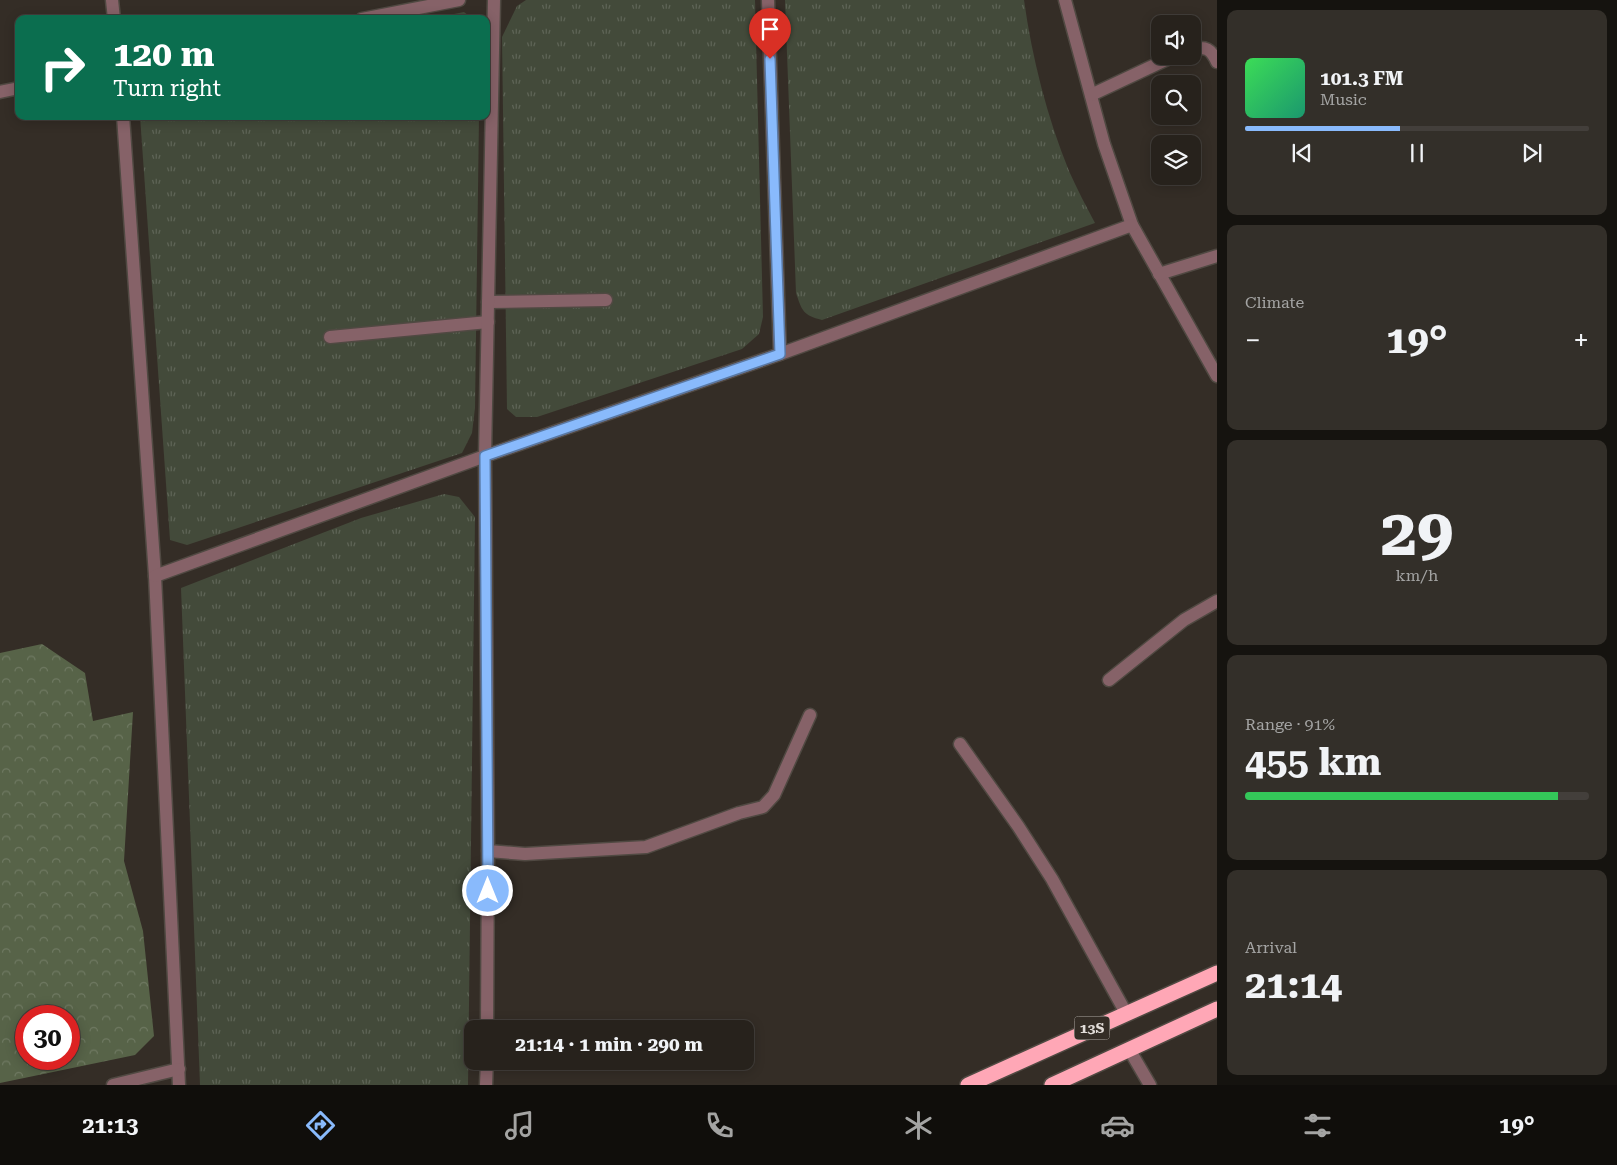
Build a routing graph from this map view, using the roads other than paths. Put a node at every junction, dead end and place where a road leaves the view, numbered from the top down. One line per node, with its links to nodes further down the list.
1 (112, 0): 6 (street)
2 (459, 0): 7 (street)
3 (494, 0): 19 (street)
4 (768, 0): 22 (street)
5 (1065, 0): 13 (street)
6 (114, 15)
7 (382, 15)
8 (1201, 48): 9 (street)
9 (1217, 62)
10 (1155, 65): 13 (street)
11 (15, 89): 12 (street)
12 (0, 92)
13 (1091, 95): 15 (street)
14 (123, 120): 25 (street)
15 (1132, 225): 17 (street); 22 (street)
16 (1217, 256): 17 (street)
17 (1159, 274): 23 (street)
18 (606, 300): 19 (street)
19 (488, 302): 20 (street)
20 (488, 322): 21 (street); 24 (street)
21 (330, 337)
22 (780, 354): 24 (street)
23 (1217, 376)
24 (485, 456): 25 (street); 30 (street)
25 (155, 576): 36 (street)
26 (1217, 601): 27 (street)
27 (1109, 680)
28 (810, 715): 30 (street)
29 (960, 744): 33 (street)
30 (488, 852): 34 (street)
31 (1217, 973): 33 (highway, 13S)
32 (1217, 1009): 35 (highway, 13S)
33 (1126, 1013): 41 (highway, 13S)
34 (487, 1020)
35 (1129, 1049): 42 (highway, 13S); 43 (street)
36 (178, 1069): 38 (street); 39 (street)
37 (487, 1070): 40 (street)
38 (113, 1085)
39 (179, 1085)
40 (486, 1085)
41 (968, 1085)
42 (1052, 1085)
43 (1150, 1085)

